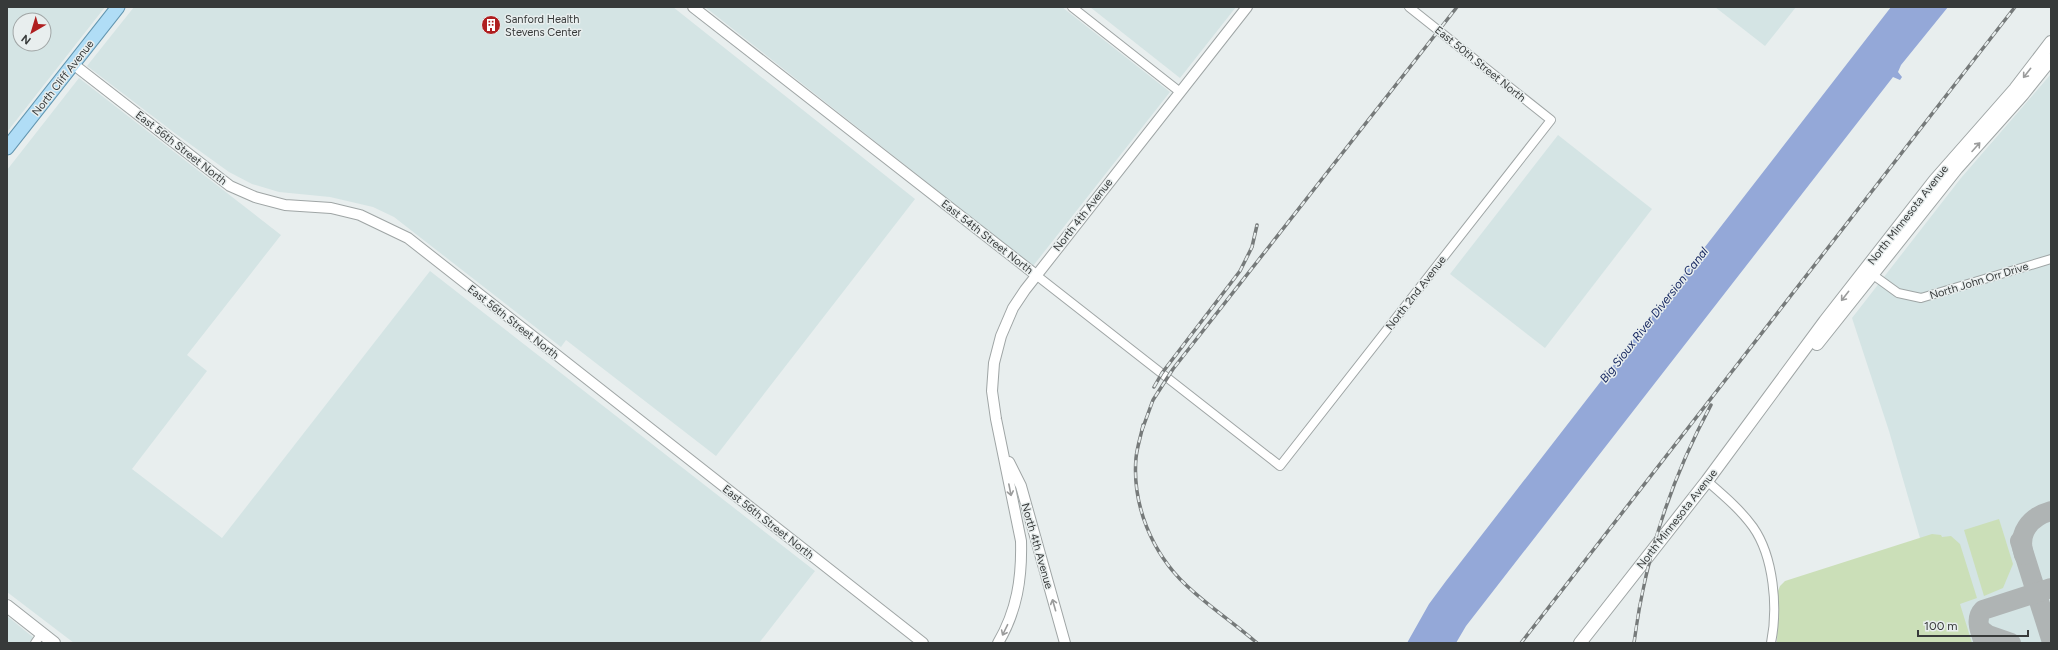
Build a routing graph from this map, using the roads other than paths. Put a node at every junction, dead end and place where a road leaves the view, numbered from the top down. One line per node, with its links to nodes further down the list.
1 (118, 7): 8 (main road, North Cliff Avenue)
2 (693, 7): 14 (street, East 54th Street North)
3 (1072, 7): 9 (street)
4 (1247, 7): 9 (street, North 4th Avenue)
5 (1409, 7): 10 (street, East 50th Street North)
6 (2051, 42): 13 (main road, North Minnesota Avenue, one-way to 13)
7 (2051, 59): 13 (main road, North Minnesota Avenue, one-way to 7)
8 (73, 64): 11 (main road, North Cliff Avenue); 21 (street, East 56th Street North)
9 (1180, 92): 14 (street, North 4th Avenue)
10 (1552, 120): 16 (street, North 2nd Avenue)
11 (7, 148)
12 (2051, 259): 13 (street, North John Orr Drive)
13 (1869, 272): 17 (main road, North Minnesota Avenue)
14 (1036, 275): 15 (street, North 4th Avenue); 16 (street, East 54th Street North)
15 (1004, 451): 22 (street, North 4th Avenue, one-way to 22); 23 (street, North 4th Avenue, one-way to 15)
16 (1280, 466)
17 (1708, 481): 24 (main road, North Minnesota Avenue); 25 (street)
18 (7, 606): 19 (main road)
19 (38, 638): 20 (main road)
20 (54, 643)
21 (923, 643)
22 (998, 643)
23 (1065, 643)
24 (1580, 643)
25 (1771, 643)

